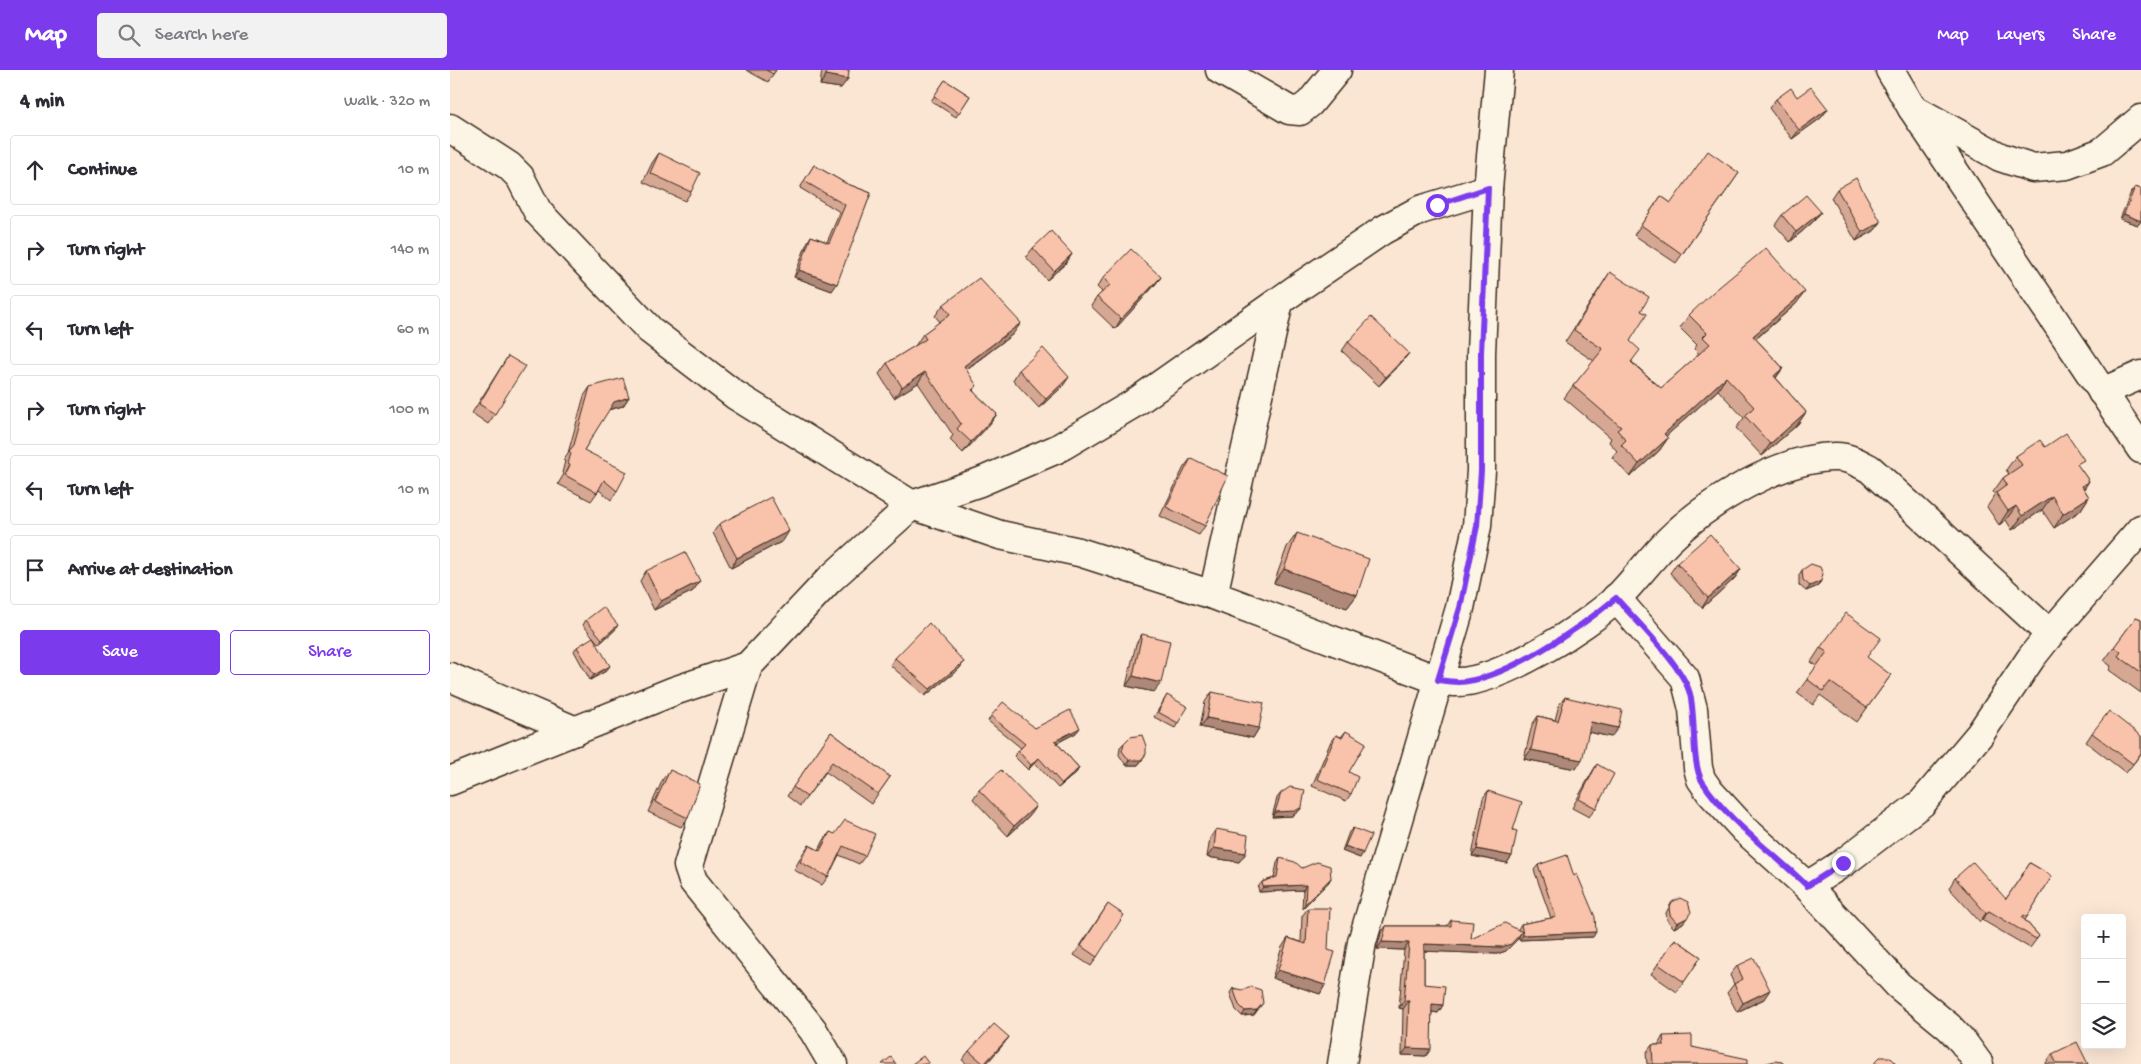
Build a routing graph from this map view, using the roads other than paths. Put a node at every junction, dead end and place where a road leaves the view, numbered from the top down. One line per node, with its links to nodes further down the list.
1 (1220, 70): 2 (street)
2 (1337, 70)
3 (1499, 70): 8 (street)
4 (1890, 70): 5 (street)
5 (1912, 108): 6 (street); 11 (street)
6 (2141, 119)
7 (450, 128): 13 (street)
8 (1488, 188): 9 (street); 20 (street)
9 (1279, 302): 13 (street); 15 (street)
10 (2141, 375): 11 (street)
11 (2102, 392): 12 (street)
12 (2141, 448)
13 (912, 505): 15 (street); 18 (street)
14 (2141, 529): 17 (street)
15 (1214, 595): 20 (street)
16 (1616, 598): 17 (street); 20 (street); 23 (street)
17 (2050, 634): 23 (street)
18 (748, 666): 21 (street); 25 (street)
19 (450, 677): 21 (street)
20 (1438, 680): 24 (street)
21 (576, 732): 22 (street)
22 (450, 781)
23 (1807, 886): 26 (street)
24 (1347, 1062)
25 (833, 1064)
26 (1979, 1064)

